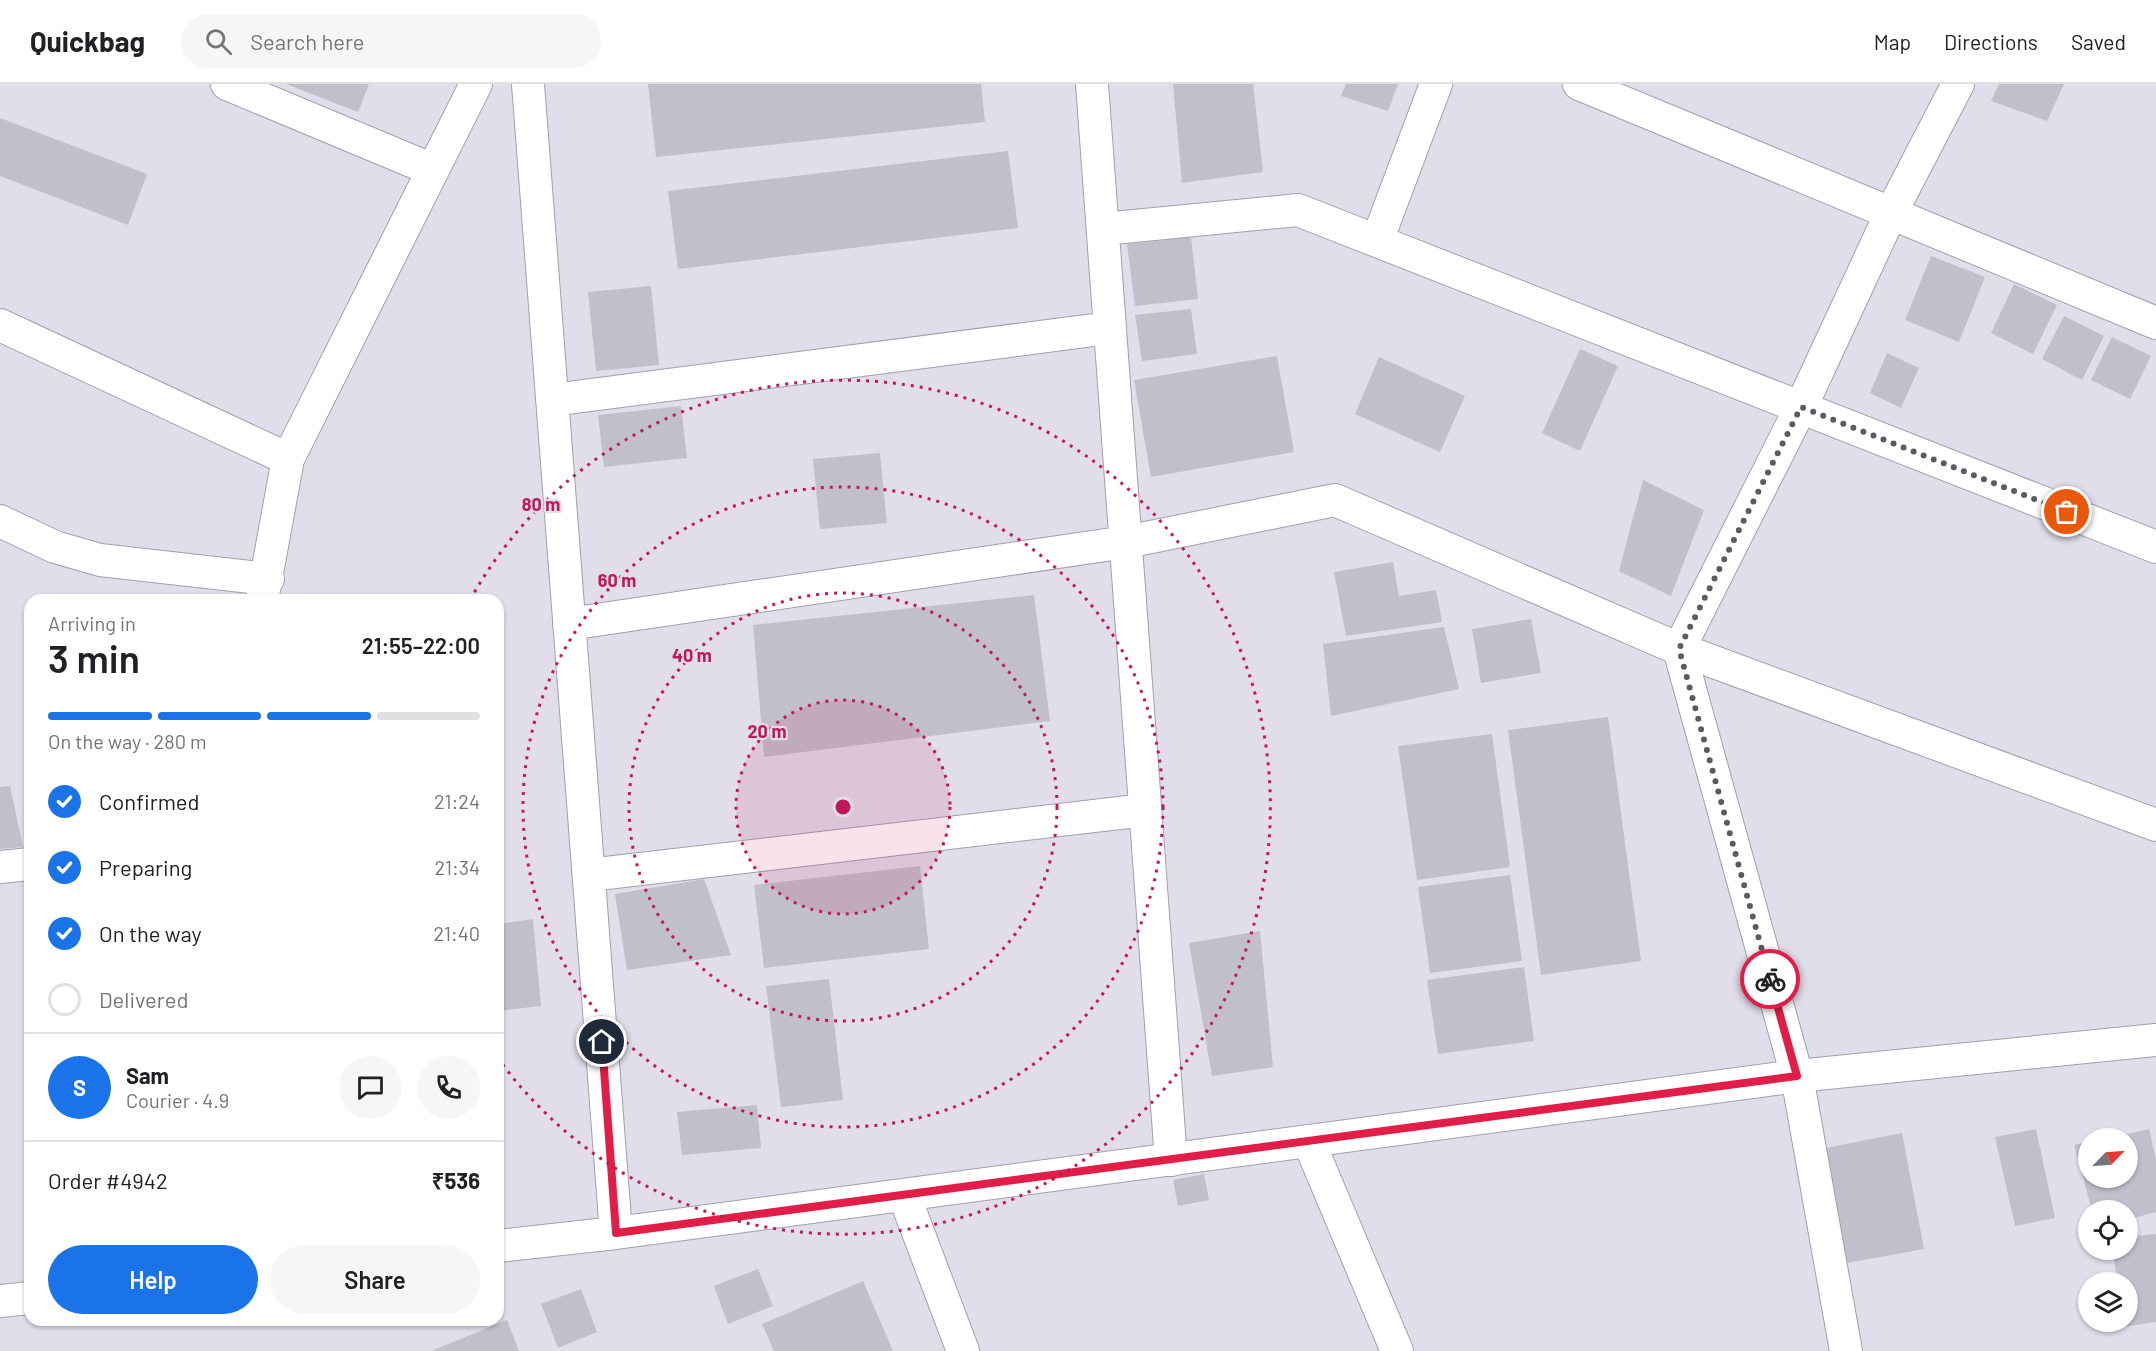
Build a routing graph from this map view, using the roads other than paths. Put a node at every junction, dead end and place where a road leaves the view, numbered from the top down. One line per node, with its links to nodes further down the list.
1 (227, 84): 8 (street)
2 (476, 84): 8 (street)
3 (528, 84): 15 (street)
4 (1092, 84): 10 (street)
5 (1436, 84): 11 (street)
6 (1579, 84): 9 (street)
7 (1958, 84): 9 (street)
8 (433, 170): 17 (street)
9 (1891, 213): 12 (street); 16 (street)
10 (1102, 230): 11 (street); 14 (street)
11 (1377, 241): 16 (street)
12 (2156, 323)
13 (0, 325): 17 (street)
14 (1110, 328): 15 (street); 19 (street)
15 (552, 400): 22 (street)
16 (1801, 407): 20 (street); 23 (street)
17 (288, 459): 21 (street)
18 (0, 521): 21 (street)
19 (1126, 542): 22 (street); 23 (street); 24 (street)
20 (2156, 547)
21 (265, 590)
22 (569, 624): 28 (street)
23 (1679, 649): 25 (street); 30 (street)
24 (1145, 810): 28 (street); 32 (street)
25 (2156, 825)
26 (24, 865): 27 (street)
27 (0, 867)
28 (589, 874): 34 (street)
29 (2156, 1040): 30 (street)
30 (1797, 1076): 31 (street); 40 (street)
31 (1309, 1142): 32 (street); 39 (street)
32 (1171, 1160): 33 (street)
33 (904, 1195): 34 (street); 38 (street)
34 (616, 1233): 35 (street)
35 (504, 1245)
36 (24, 1299): 37 (street)
37 (0, 1301)
38 (963, 1351)
39 (1397, 1351)
40 (1846, 1351)

